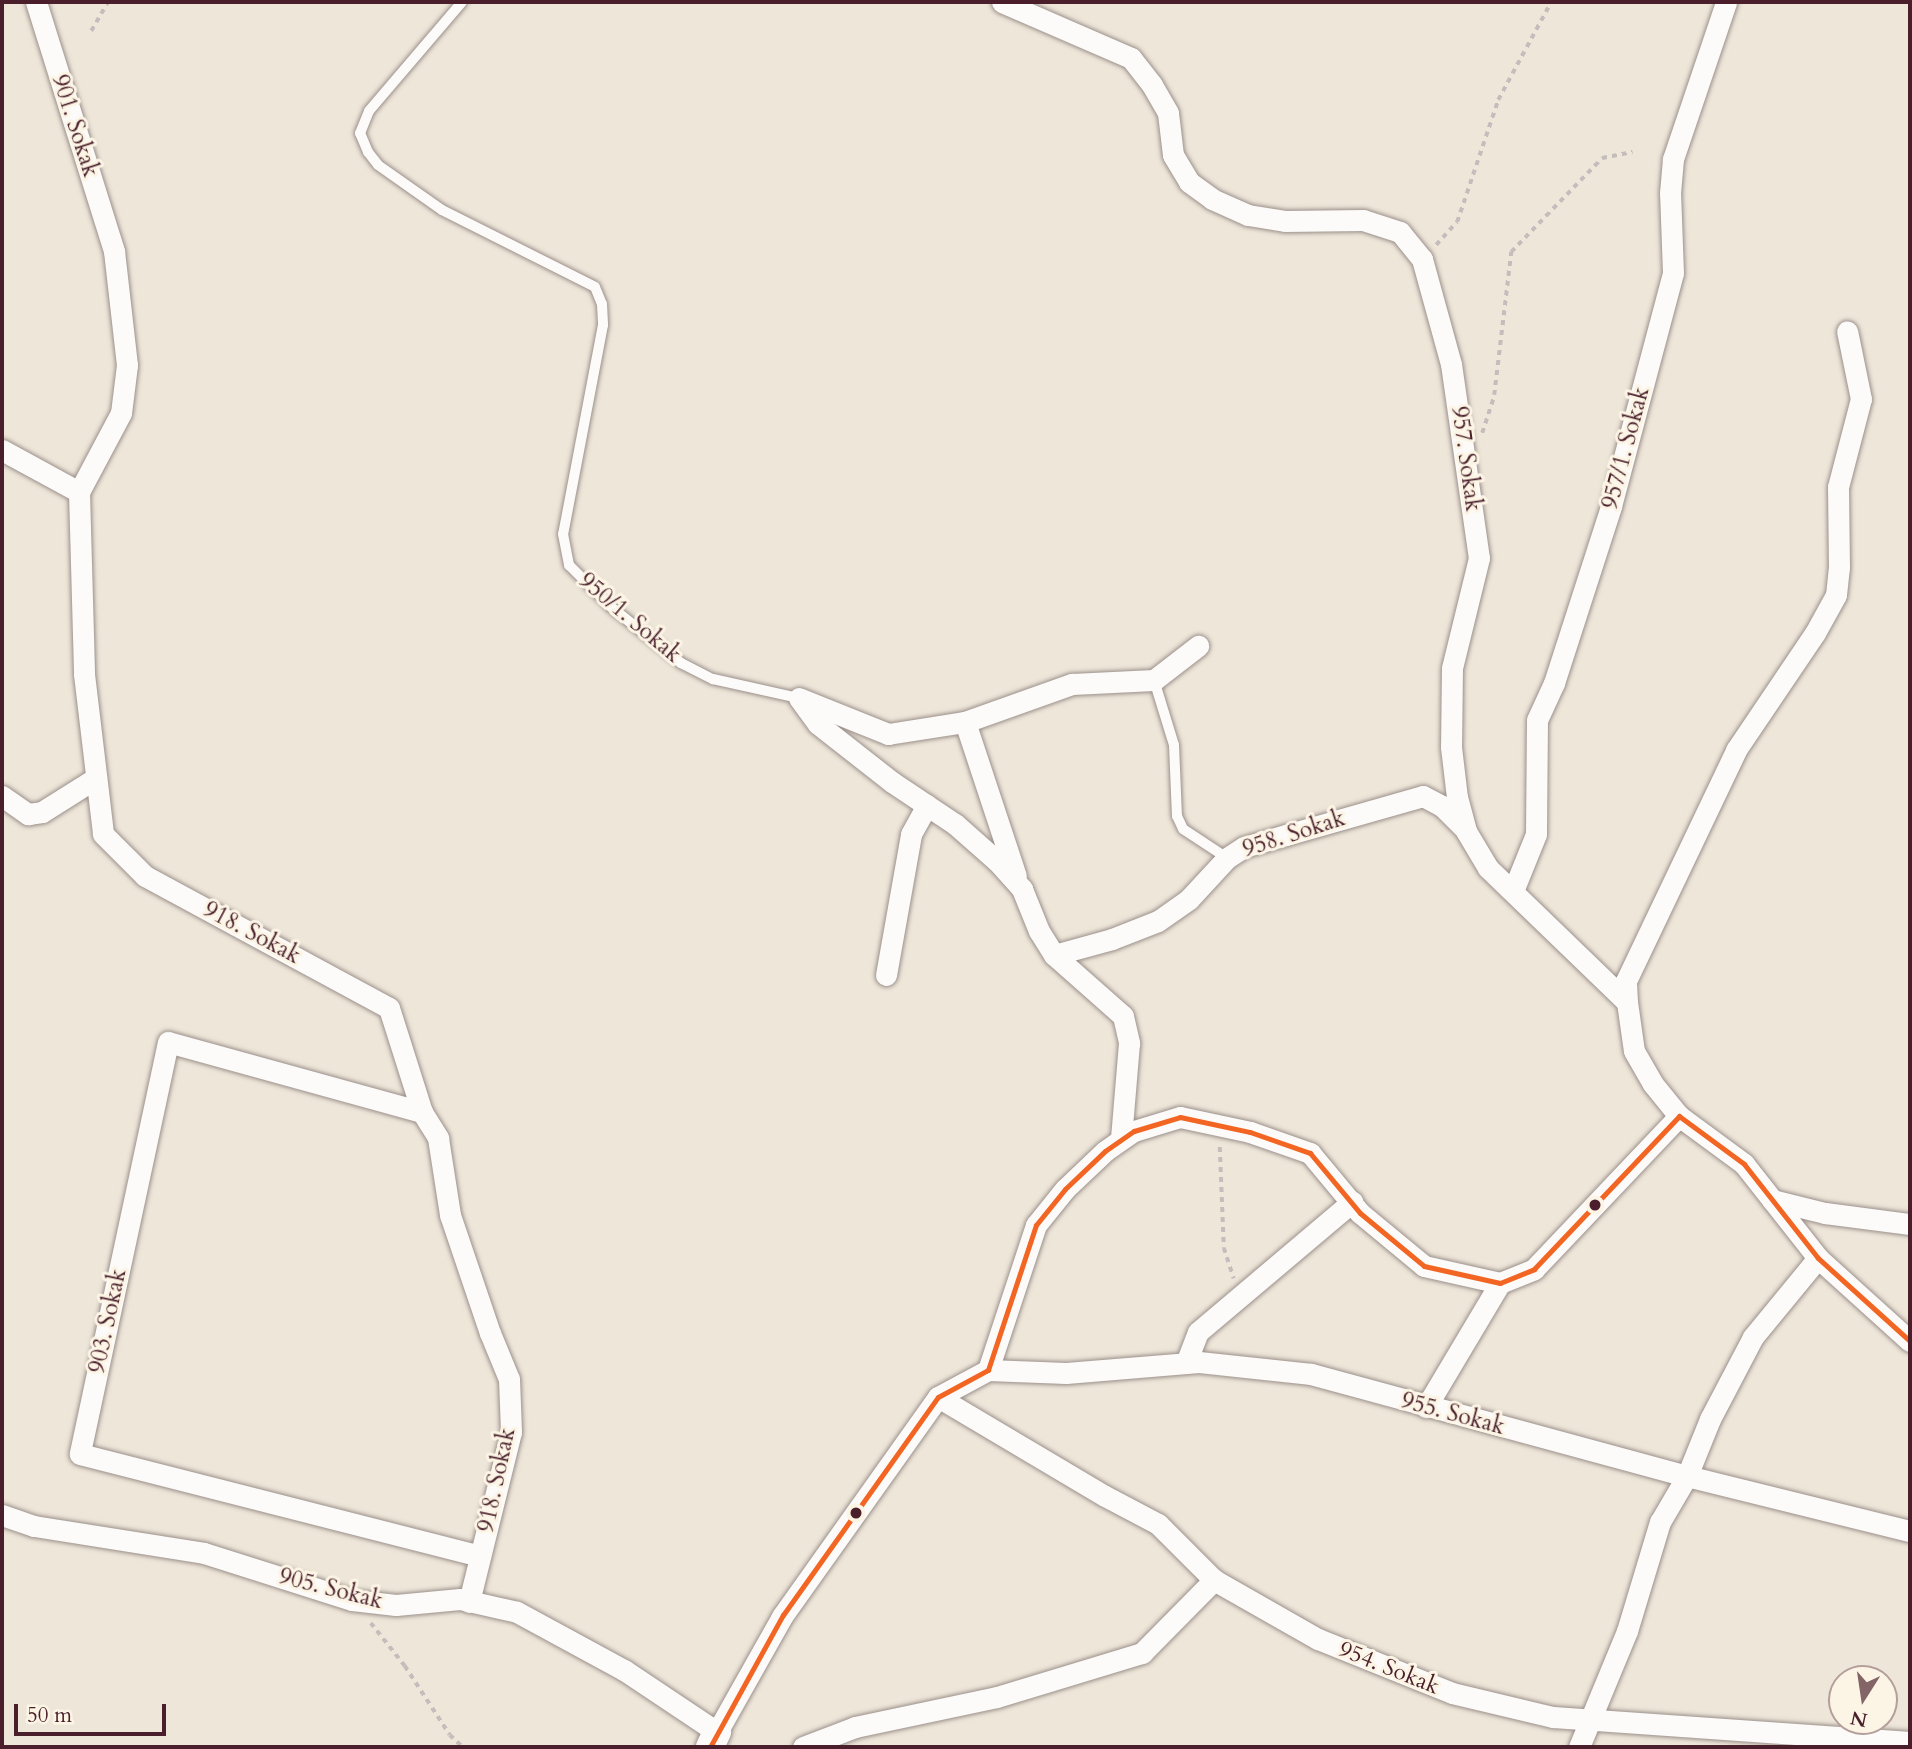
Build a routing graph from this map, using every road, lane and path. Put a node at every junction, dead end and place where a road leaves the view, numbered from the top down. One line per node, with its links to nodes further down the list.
1 (36, 2): 9 (street, 901. Sokak)
2 (108, 2): 7 (path)
3 (462, 2): 17 (lane, 950/1. Sokak)
4 (1002, 2): 10 (street, 957. Sokak)
5 (1551, 2): 10 (path)
6 (1726, 2): 25 (street, 957/1. Sokak)
7 (91, 31)
8 (1632, 152): 12 (path)
9 (114, 251): 14 (street, 918. Sokak)
10 (1422, 259): 22 (street, 957. Sokak)
11 (1847, 331): 28 (street)
12 (1481, 435)
13 (2, 450): 14 (street)
14 (79, 492): 19 (street, 918. Sokak)
15 (1198, 646): 16 (street)
16 (1154, 680): 18 (street); 23 (lane)
17 (799, 698): 18 (street); 21 (street)
18 (965, 722): 24 (street)
19 (96, 778): 20 (street); 29 (street, 918. Sokak)
20 (2, 796)
21 (927, 805): 24 (street); 27 (street)
22 (1466, 831): 23 (street, 958. Sokak); 25 (street, 957. Sokak)
23 (1227, 858): 26 (street, 958. Sokak)
24 (1022, 889): 26 (street)
25 (1513, 891): 28 (street, 957. Sokak)
26 (1054, 955): 32 (street)
27 (886, 975)
28 (1627, 1002): 30 (street)
29 (422, 1112): 47 (street, 918. Sokak); 47 (street, 903. Sokak)
30 (1679, 1116): 33 (street); 37 (street)
31 (1222, 1126): 32 (street); 34 (street); 38 (path)
32 (1121, 1139): 41 (street)
33 (1772, 1200): 35 (street); 36 (street)
34 (1352, 1202): 37 (street); 38 (street)
35 (1910, 1224)
36 (1818, 1258): 39 (street); 44 (street)
37 (1500, 1283): 43 (street)
38 (1240, 1296): 40 (street)
39 (1910, 1341)
40 (1186, 1363): 41 (street, 955. Sokak); 43 (street, 955. Sokak)
41 (988, 1370): 42 (street)
42 (938, 1397): 48 (street, 954. Sokak); 52 (street)
43 (1426, 1407): 44 (street, 955. Sokak)
44 (1686, 1476): 46 (street, 955. Sokak); 51 (street)
45 (2, 1515): 49 (street, 905. Sokak)
46 (1910, 1531)
47 (480, 1556): 50 (street, 918. Sokak)
48 (1214, 1580): 51 (street, 954. Sokak); 56 (street)
49 (352, 1600): 50 (street, 905. Sokak); 55 (path)
50 (470, 1602): 52 (street, 905. Sokak)
51 (1590, 1719): 53 (street, 954. Sokak); 57 (street)
52 (713, 1739)
53 (1824, 1742): 54 (street, 954. Sokak)
54 (1910, 1742)
55 (463, 1747)
56 (803, 1747)
57 (1579, 1747)

